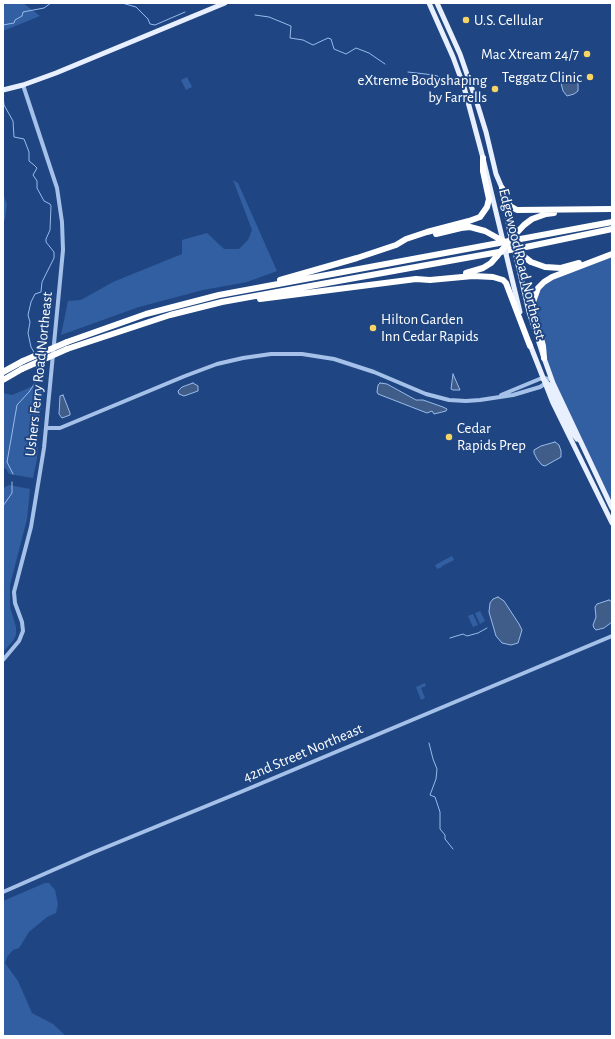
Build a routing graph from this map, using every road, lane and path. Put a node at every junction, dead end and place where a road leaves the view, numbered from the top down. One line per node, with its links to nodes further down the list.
1 (225, 3): 4 (main road)
2 (429, 3): 6 (main road, Edgewood Road Northeast)
3 (437, 3): 7 (main road, Edgewood Road Northeast)
4 (23, 85): 5 (main road); 26 (street, Ushers Ferry Road Northeast)
5 (3, 90)
6 (483, 158): 12 (main road, Edgewood Road Northeast); 13 (highway)
7 (502, 188): 9 (highway); 12 (main road, Edgewood Road Northeast)
8 (612, 209): 9 (highway)
9 (586, 210): 12 (highway)
10 (612, 222): 17 (highway)
11 (612, 229): 18 (highway)
12 (506, 239): 13 (highway); 14 (highway, bridge); 16 (highway, bridge); 19 (main road, Edgewood Road Northeast, bridge)
13 (396, 245): 17 (highway)
14 (515, 251): 15 (highway); 20 (main road, Edgewood Road Northeast)
15 (612, 253): 20 (highway)
16 (416, 279): 18 (highway); 19 (highway)
17 (219, 295): 21 (highway, bridge)
18 (193, 309): 23 (highway, bridge)
19 (530, 346): 22 (main road, Edgewood Road Northeast)
20 (544, 358): 24 (main road, Edgewood Road Northeast)
21 (3, 372)
22 (542, 378): 24 (main road, Edgewood Road Northeast); 24 (street); 25 (street)
23 (3, 380)
24 (548, 382): 25 (street); 27 (main road, Edgewood Road Northeast); 28 (main road, Edgewood Road Northeast)
25 (498, 396): 26 (street)
26 (47, 428): 30 (street, Ushers Ferry Road Northeast)
27 (612, 508)
28 (612, 523)
29 (612, 636): 31 (street, 42nd Street Northeast)
30 (3, 660)
31 (3, 892)

